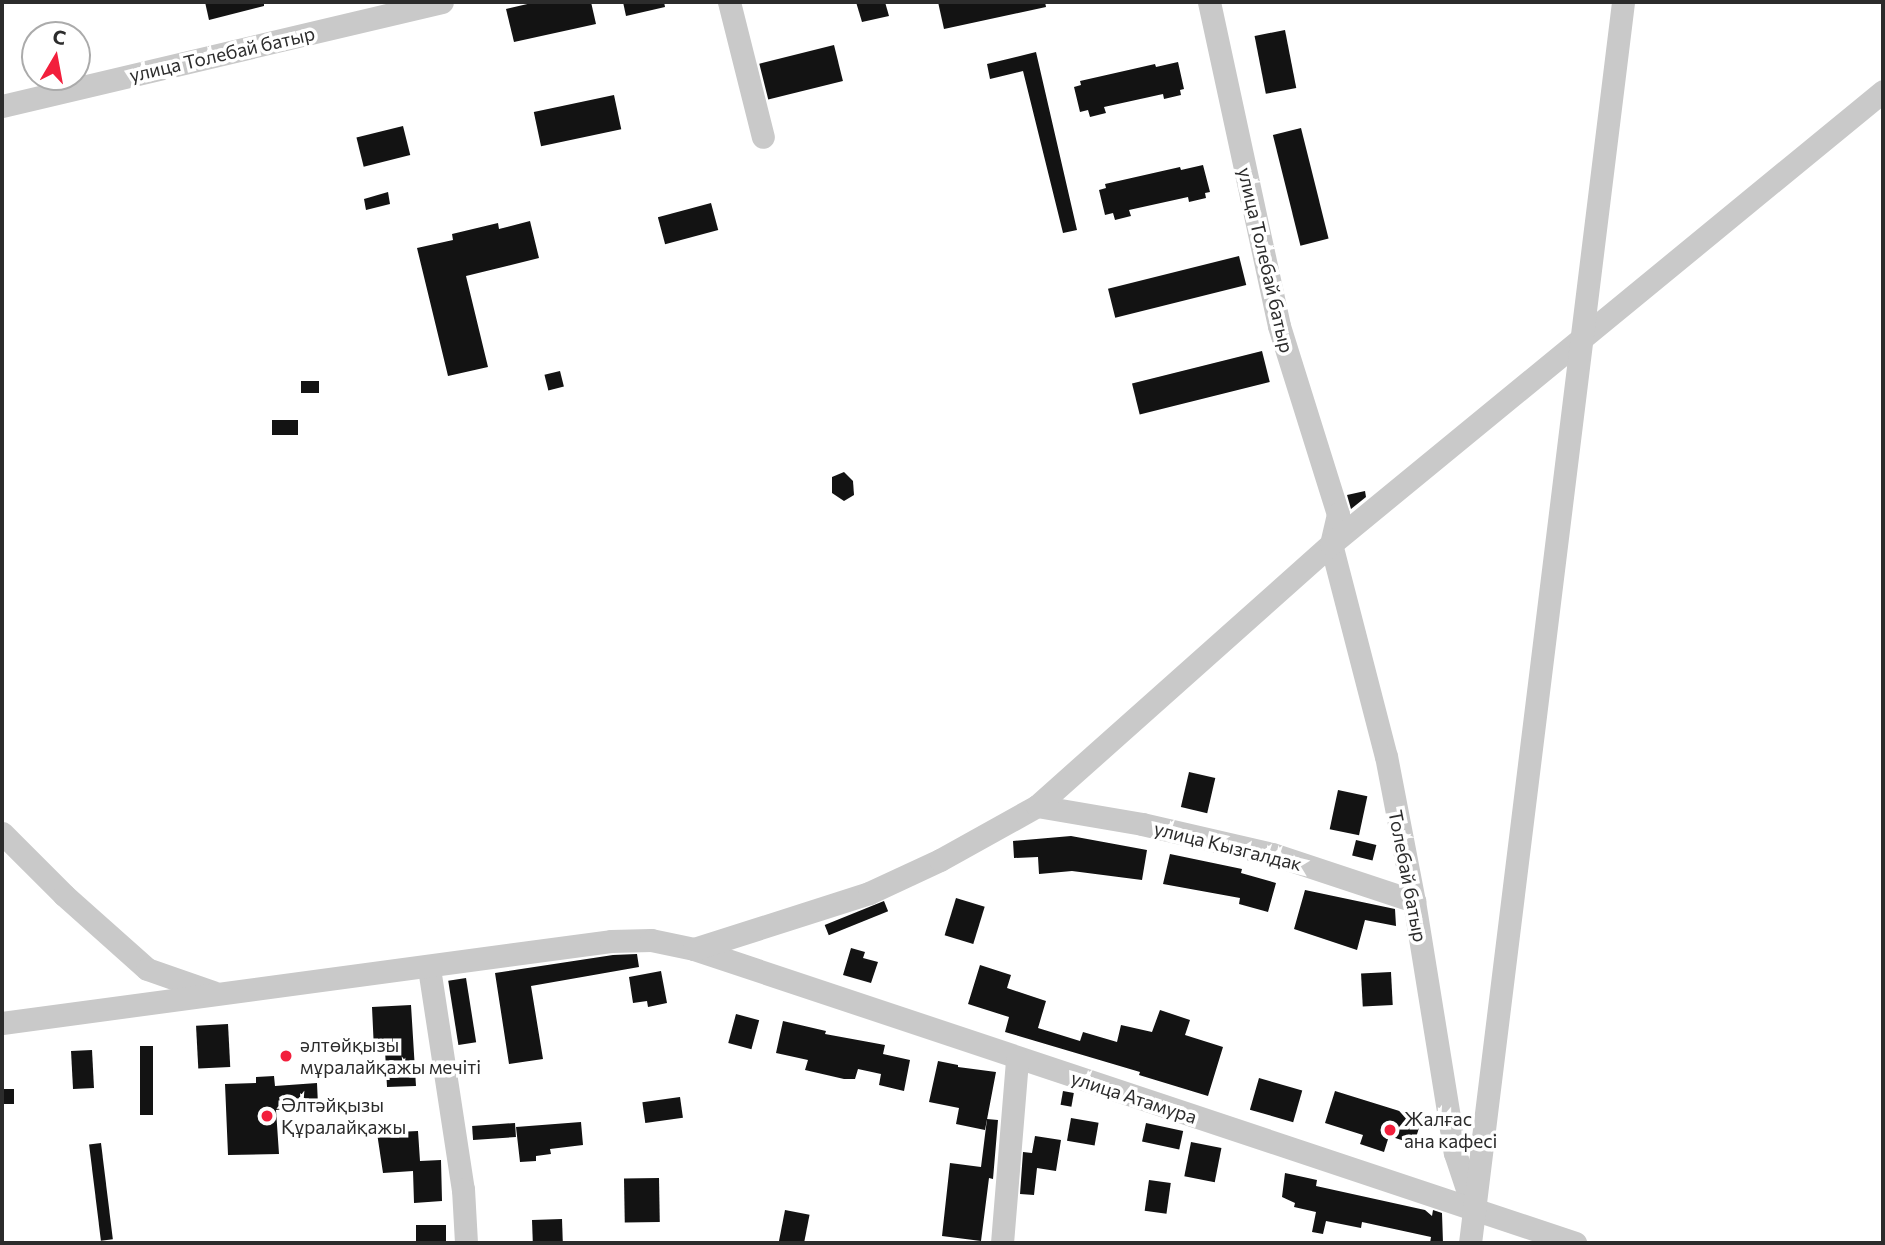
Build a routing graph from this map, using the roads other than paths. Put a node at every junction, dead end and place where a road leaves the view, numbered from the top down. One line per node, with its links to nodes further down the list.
1 (442, 2): 6 (street, улица Толебай батыр)
2 (729, 2): 7 (street)
3 (1209, 2): 9 (street, улица Толебай батыр)
4 (1623, 2): 8 (street)
5 (1883, 92): 8 (street)
6 (2, 106)
7 (763, 137)
8 (1582, 339): 9 (street); 18 (street)
9 (1331, 544): 10 (street); 12 (street, Толебай батыр)
10 (1037, 806): 12 (street, улица Кызгалдак); 13 (street)
11 (2, 833): 15 (street)
12 (1414, 901): 18 (street, Толебай батыр)
13 (694, 949): 14 (street, улица Атамура); 17 (street, улица Атамура)
14 (429, 968): 15 (street, улица Атамура); 19 (street)
15 (215, 993): 16 (street, улица Атамура)
16 (2, 1023)
17 (1017, 1059): 18 (street, улица Атамура); 20 (street)
18 (1474, 1209): 21 (street); 22 (street, улица Атамура)
19 (466, 1243)
20 (1002, 1243)
21 (1470, 1243)
22 (1575, 1243)

